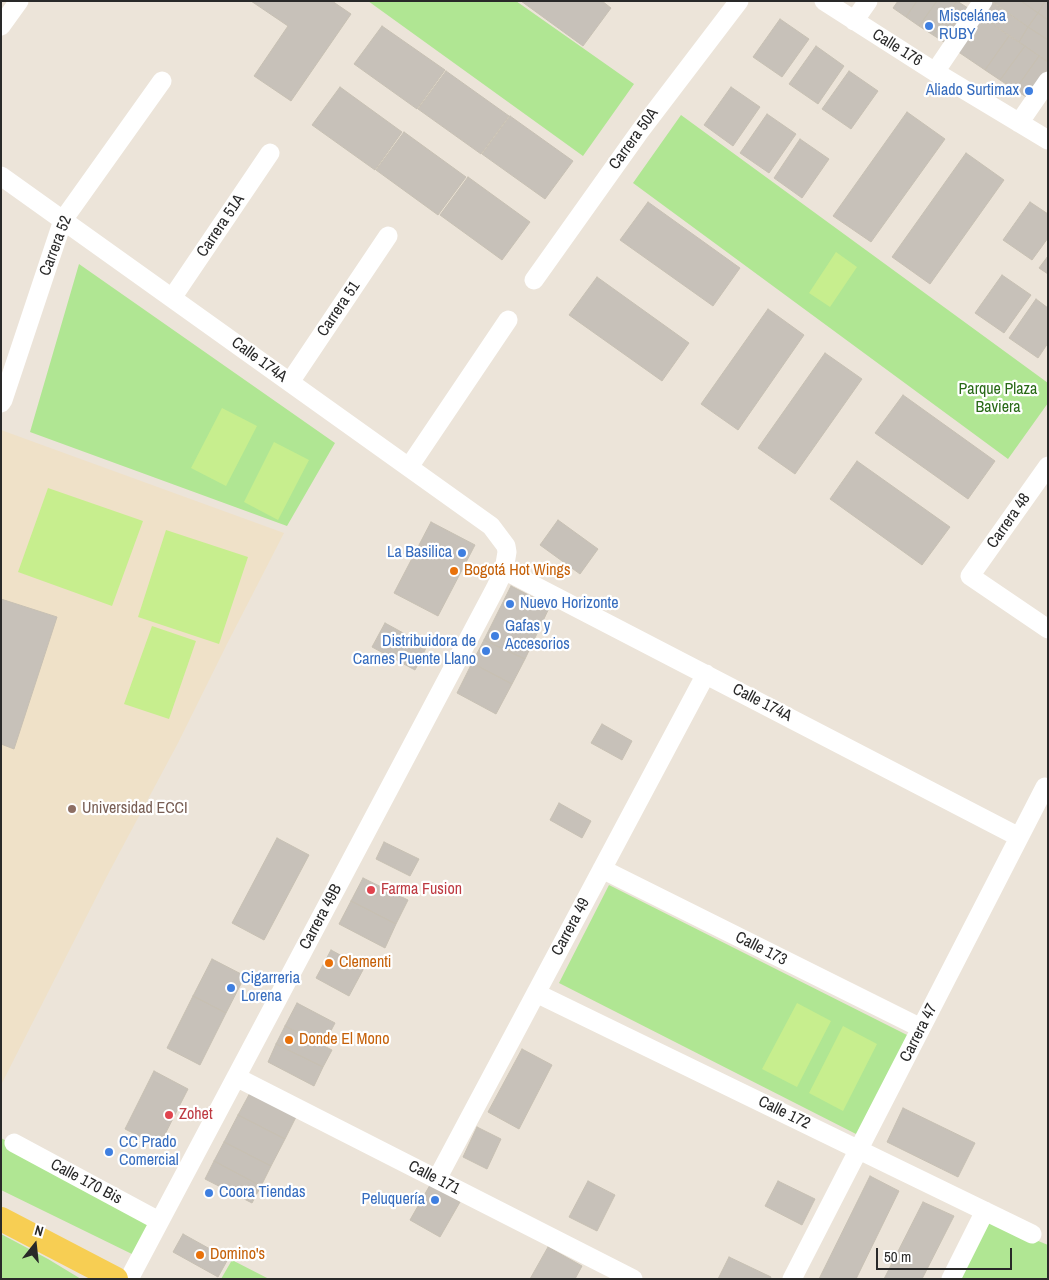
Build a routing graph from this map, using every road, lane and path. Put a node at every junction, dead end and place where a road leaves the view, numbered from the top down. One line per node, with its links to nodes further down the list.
1 (19, 1): 7 (street)
2 (739, 1): 17 (street, Carrera 50A)
3 (824, 1): 6 (street, Calle 176)
4 (868, 1): 6 (street)
5 (983, 1): 8 (street)
6 (854, 21): 8 (street, Calle 176)
7 (1, 26)
8 (935, 72): 11 (street, Calle 176)
9 (162, 81): 15 (street, Carrera 52)
10 (1048, 81): 11 (street)
11 (1019, 123): 12 (street, Calle 176)
12 (1048, 140)
13 (270, 154): 18 (street, Carrera 51A)
14 (1, 176): 15 (street, Calle 174A)
15 (62, 220): 18 (street, Calle 174A); 21 (street, Carrera 52)
16 (388, 236): 20 (street, Carrera 51)
17 (534, 280)
18 (172, 298): 20 (street, Calle 174A)
19 (508, 320): 23 (street)
20 (290, 382): 23 (street, Calle 174A)
21 (1, 403)
22 (1048, 466): 25 (street, Carrera 48)
23 (408, 467): 24 (street, Calle 174A)
24 (506, 561): 26 (street, Calle 174A); 32 (street, Carrera 49B)
25 (1048, 629)
26 (706, 674): 28 (street, Calle 174A); 29 (street, Carrera 49)
27 (1046, 787): 28 (street, Carrera 47)
28 (1019, 837): 31 (street, Carrera 47)
29 (602, 869): 30 (street, Carrera 49); 31 (street, Calle 173)
30 (536, 993): 34 (street, Calle 172); 35 (street, Carrera 49)
31 (921, 1028): 34 (street, Carrera 47)
32 (236, 1077): 35 (street, Calle 171); 38 (street, Carrera 49B)
33 (14, 1143): 38 (street, Calle 170 Bis)
34 (858, 1150): 36 (street, Calle 172); 43 (street, Carrera 47)
35 (437, 1179): 42 (street, Calle 171)
36 (985, 1211): 39 (street, Calle 172); 44 (street)
37 (1, 1218): 40 (main road)
38 (159, 1222): 41 (street, Carrera 49B)
39 (1032, 1234)
40 (116, 1279)
41 (128, 1279)
42 (633, 1279)
43 (792, 1279)
44 (951, 1279)

